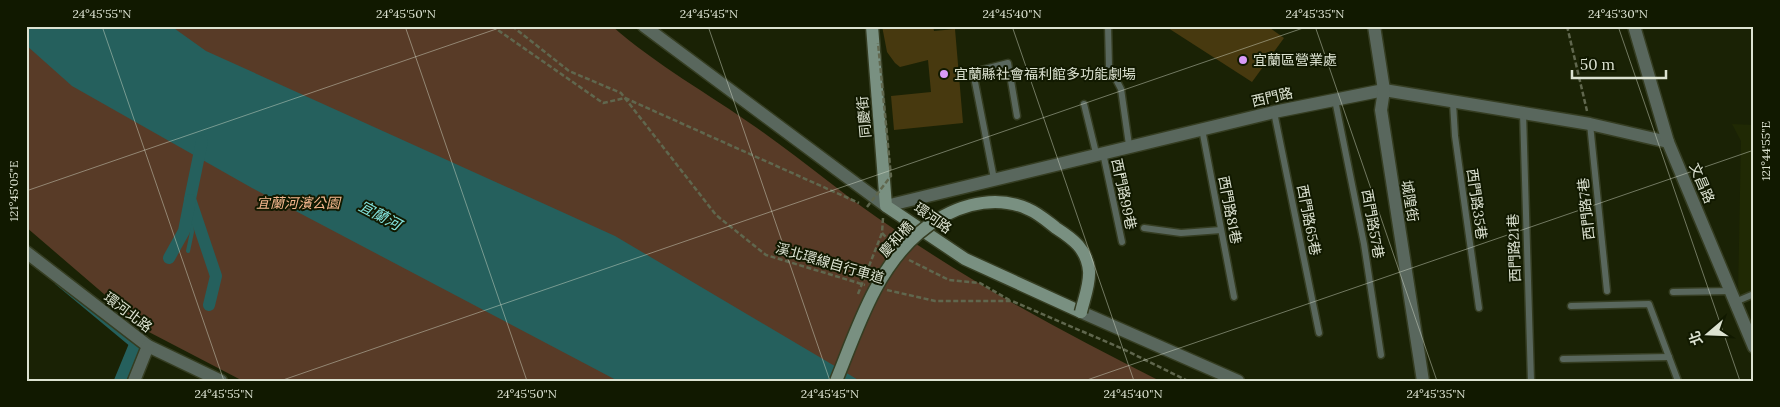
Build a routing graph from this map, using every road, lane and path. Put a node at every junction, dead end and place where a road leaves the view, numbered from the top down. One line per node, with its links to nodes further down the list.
1 (492, 26): 11 (path)
2 (512, 26): 11 (path, 溪北環線自行車道)
3 (644, 26): 24 (street, 環河路)
4 (872, 26): 24 (street, 同慶街)
5 (1108, 26): 21 (lane)
6 (1374, 26): 10 (street, 城隍街)
7 (1567, 26): 18 (path)
8 (1634, 26): 20 (street, 文昌路)
9 (878, 43): 11 (path, bridge)
10 (1384, 90): 12 (street, 西門路); 13 (street, 西門路); 53 (street, 城隍街)
11 (625, 98): 31 (path, 溪北環線自行車道)
12 (1335, 98): 15 (street, 西門路); 45 (lane, 西門路57巷)
13 (1453, 102): 16 (street, 西門路); 40 (lane, 西門路35巷)
14 (1084, 104): 22 (lane, 西門路99巷)
15 (1274, 112): 19 (street, 西門路); 42 (lane, 西門路65巷)
16 (1523, 114): 18 (street, 西門路); 54 (lane, 西門路21巷)
17 (1017, 116): 23 (lane)
18 (1590, 124): 20 (street, 西門路); 33 (lane, 西門路7巷)
19 (1202, 129): 21 (street, 西門路); 26 (lane, 西門路81巷)
20 (1668, 142): 37 (street, 文昌路)
21 (1129, 145): 22 (street, 西門路)
22 (1100, 153): 23 (street, 西門路); 27 (lane, 西門路99巷)
23 (994, 179): 24 (street, 西門路)
24 (885, 212): 28 (path); 41 (street, 環河路)
25 (1144, 228): 26 (lane)
26 (1221, 230): 36 (lane, 西門路81巷)
27 (1122, 242)
28 (895, 246)
29 (26, 252): 43 (street, 環河北路)
30 (908, 260): 38 (path)
31 (870, 286)
32 (879, 288): 38 (path, 溪北環線自行車道)
33 (1607, 291)
34 (1673, 292): 37 (lane)
35 (1754, 294): 37 (lane)
36 (1234, 297)
37 (1733, 297): 44 (street, 文昌路)
38 (1012, 301): 51 (path, 溪北環線自行車道)
39 (1571, 306): 46 (lane)
40 (1479, 308)
41 (1081, 312): 50 (street, 慶和橋, bridge); 52 (street, 環河路)
42 (1319, 334)
43 (148, 346): 48 (street); 49 (street, 環河北路)
44 (1754, 347)
45 (1381, 355)
46 (1669, 357): 47 (lane); 55 (lane)
47 (1563, 359)
48 (134, 381)
49 (222, 381)
50 (836, 381)
51 (1188, 381)
52 (1238, 381)
53 (1423, 381)
54 (1530, 381)
55 (1678, 381)

